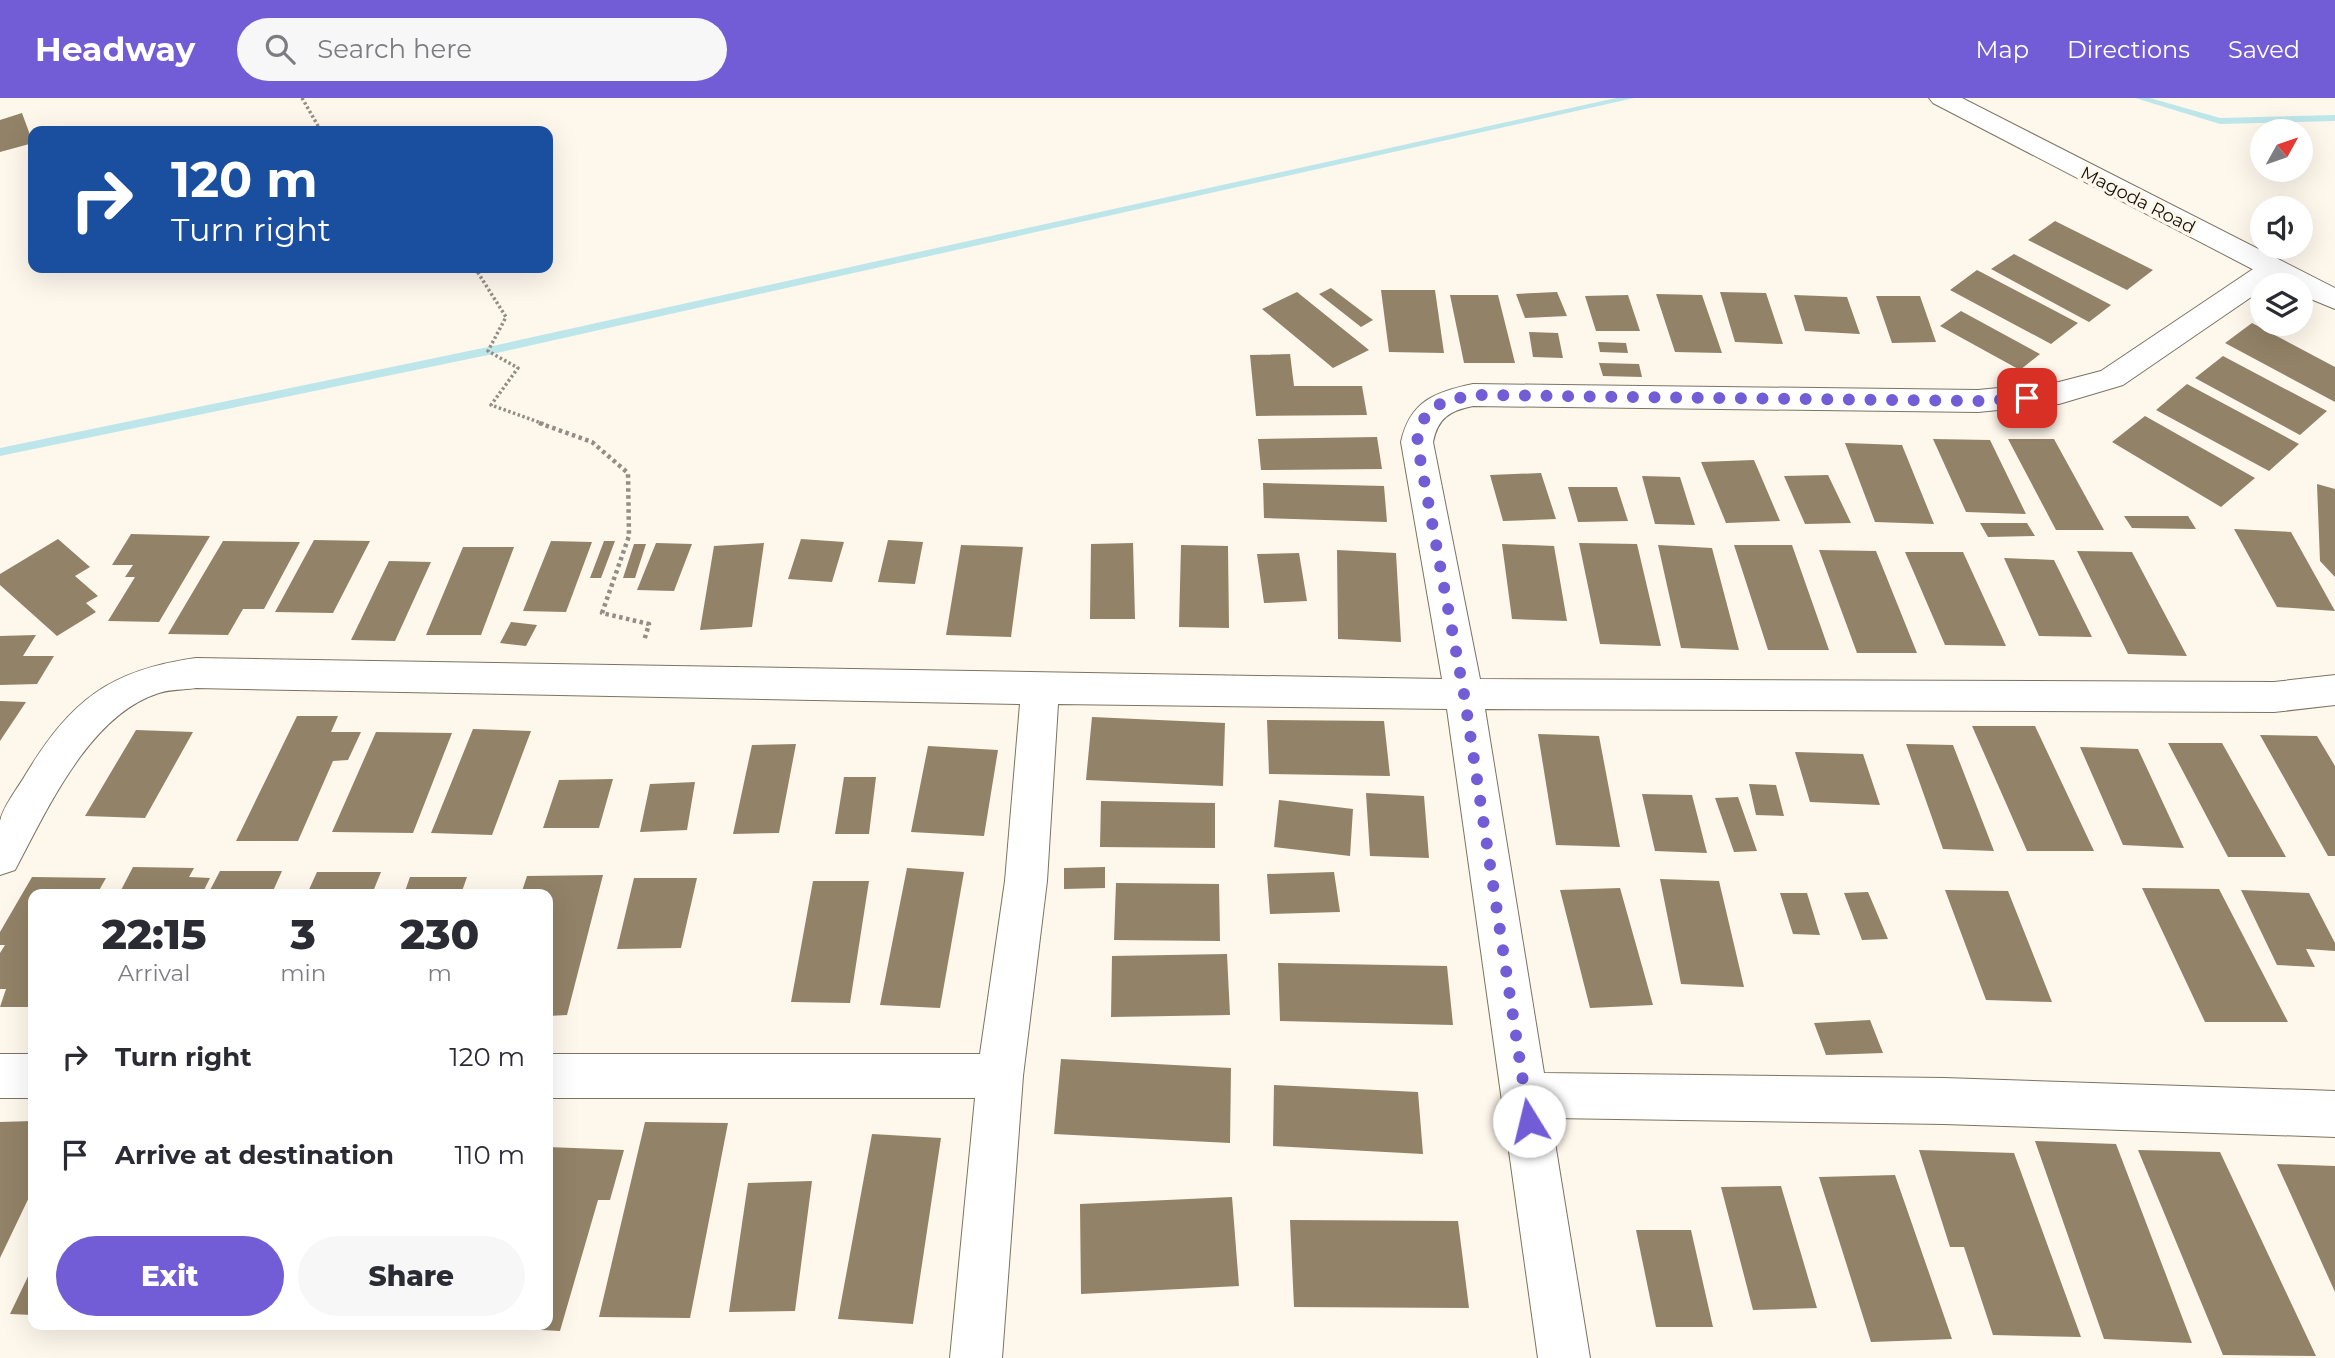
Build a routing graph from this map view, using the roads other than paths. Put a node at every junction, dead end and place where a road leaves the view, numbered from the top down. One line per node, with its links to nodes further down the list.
1 (1941, 98): 2 (street, Magoda Road)
2 (2272, 269): 3 (street, Magoda Road); 6 (street)
3 (2335, 300)
4 (1040, 688): 6 (street); 7 (street); 11 (street)
5 (2335, 690): 6 (street)
6 (1464, 694): 12 (street)
7 (0, 857)
8 (0, 1076): 9 (street)
9 (28, 1076)
10 (553, 1076): 11 (street)
11 (1000, 1076): 14 (street)
12 (1525, 1095): 13 (street); 15 (street)
13 (2335, 1114)
14 (976, 1358)
15 (1564, 1358)

